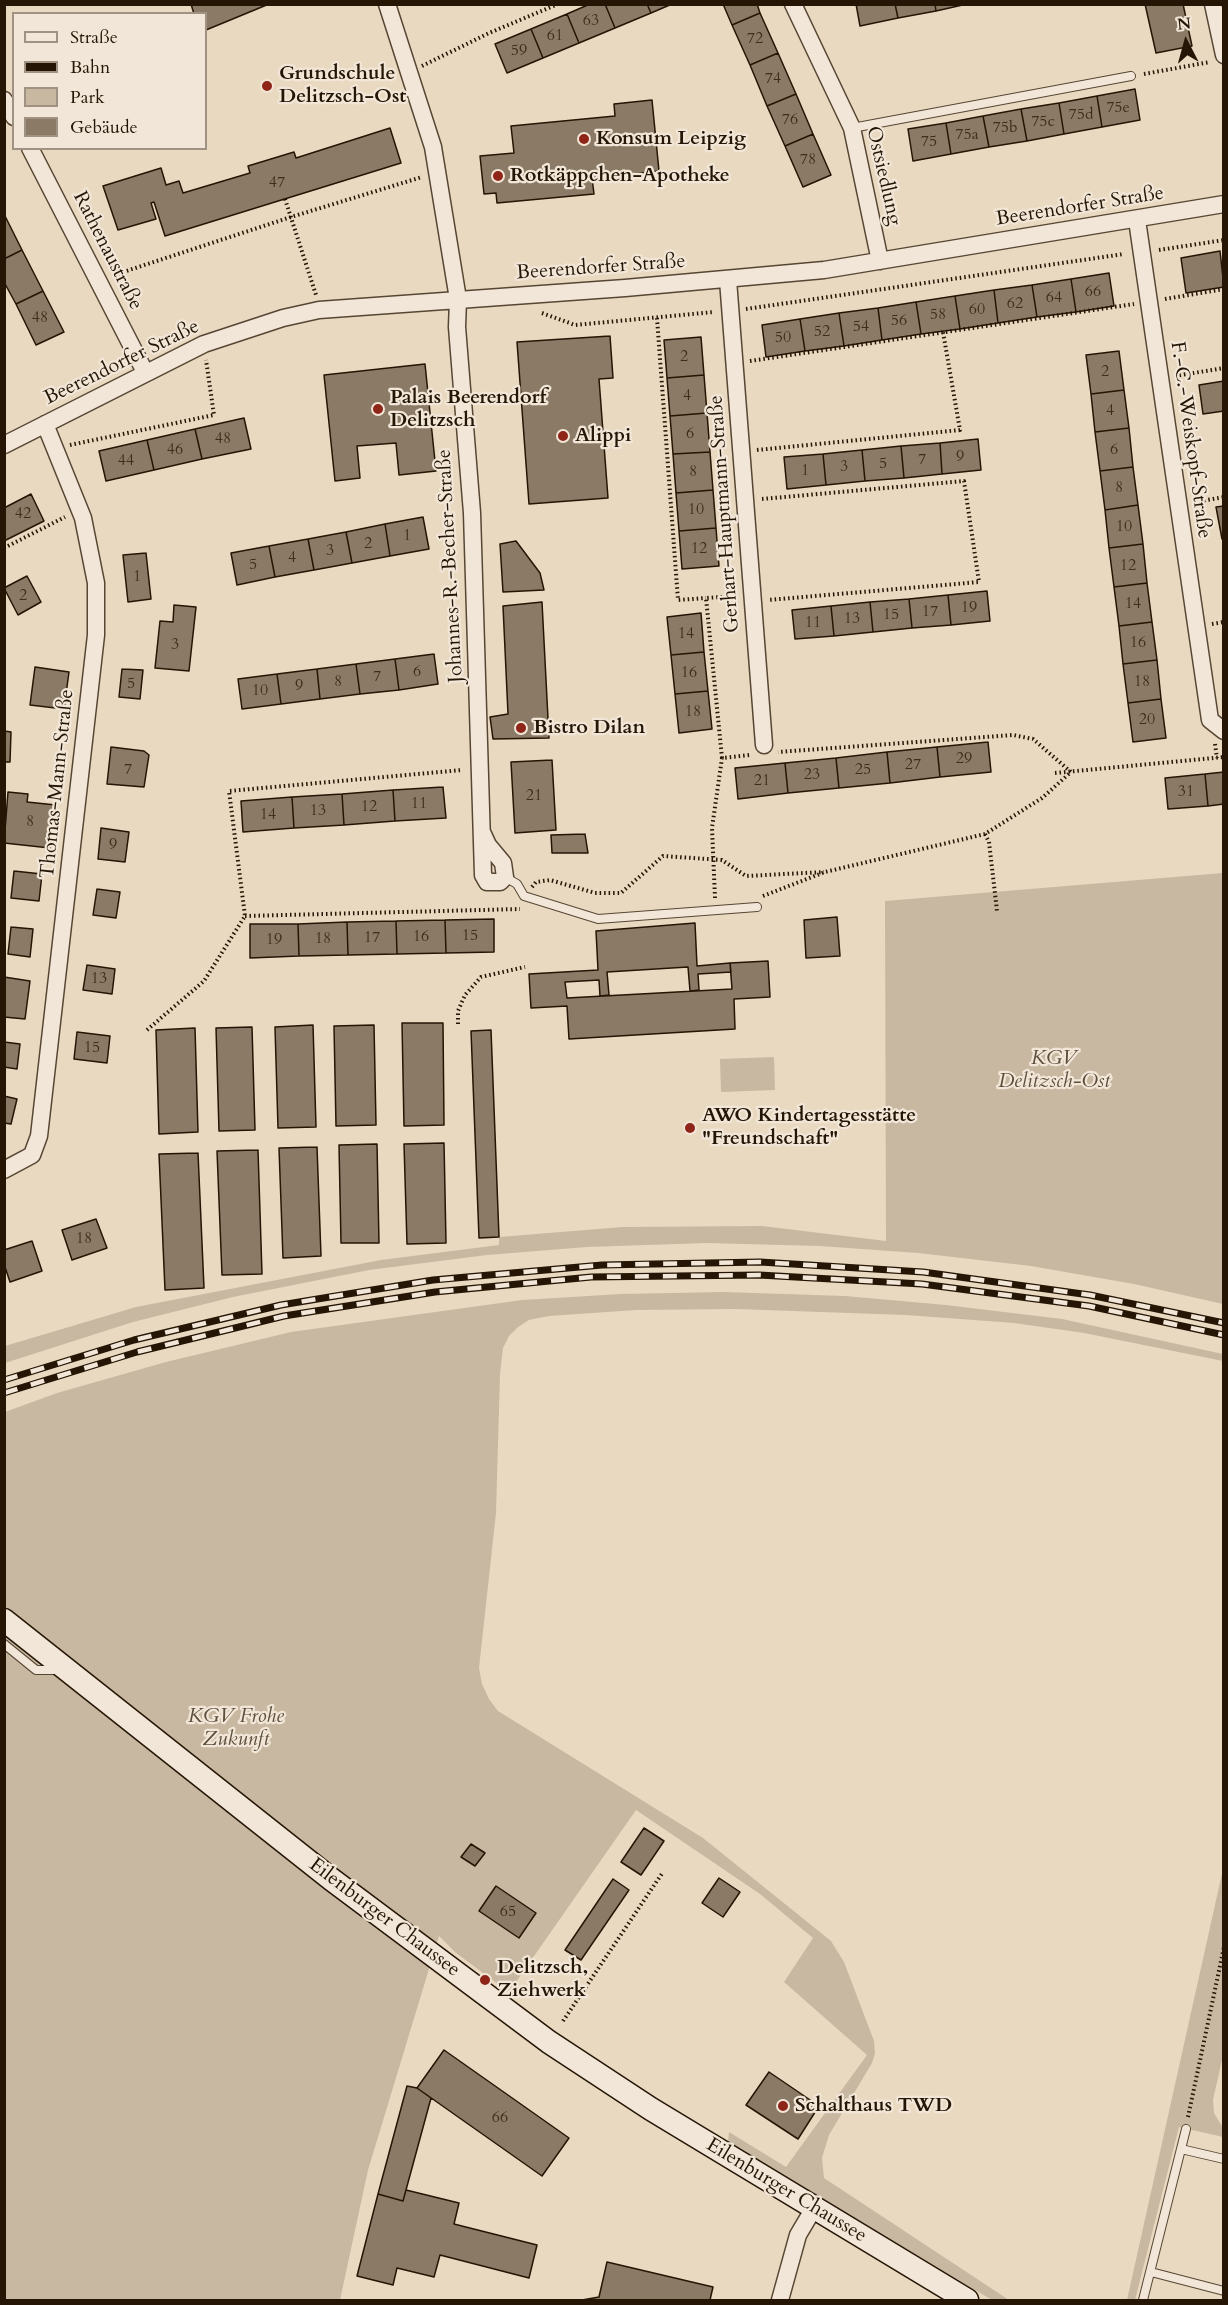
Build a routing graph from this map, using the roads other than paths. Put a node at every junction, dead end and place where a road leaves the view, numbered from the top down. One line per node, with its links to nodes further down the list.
1 (387, 4): 14 (street, Johannes-R.-Becher-Straße)
2 (793, 4): 8 (street, Ostsiedlung)
3 (1213, 4): 4 (street)
4 (1218, 58)
5 (1131, 76): 8 (lane)
6 (4, 100): 7 (street)
7 (12, 114)
8 (852, 128): 12 (street, Ostsiedlung)
9 (31, 150): 15 (street, Rathenaustraße)
10 (1224, 204): 11 (street, Beerendorfer Straße)
11 (1137, 220): 12 (street, Beerendorfer Straße); 18 (street, F.-C.-Weiskopf-Straße)
12 (880, 261): 13 (street, Beerendorfer Straße)
13 (728, 280): 14 (street, Beerendorfer Straße); 19 (street, Gerhart-Hauptmann-Straße)
14 (458, 299): 15 (street, Beerendorfer Straße); 20 (street, Johannes-R.-Becher-Straße)
15 (145, 372): 16 (street, Beerendorfer Straße)
16 (45, 424): 17 (street, Beerendorfer Straße); 22 (street, Thomas-Mann-Straße)
17 (4, 445)
18 (1224, 731)
19 (766, 751)
20 (505, 877): 21 (lane)
21 (757, 907)
22 (4, 1170)
23 (4, 1620): 25 (street, Eilenburger Chaussee)
24 (4, 1644): 25 (lane)
25 (67, 1670): 29 (street, Eilenburger Chaussee)
26 (1186, 2129): 27 (lane)
27 (1181, 2149): 28 (lane); 30 (lane)
28 (1224, 2159)
29 (814, 2208): 32 (street); 33 (street, Eilenburger Chaussee)
30 (1151, 2271): 31 (lane); 34 (lane)
31 (1224, 2291)
32 (780, 2301)
33 (968, 2301)
34 (1143, 2301)

